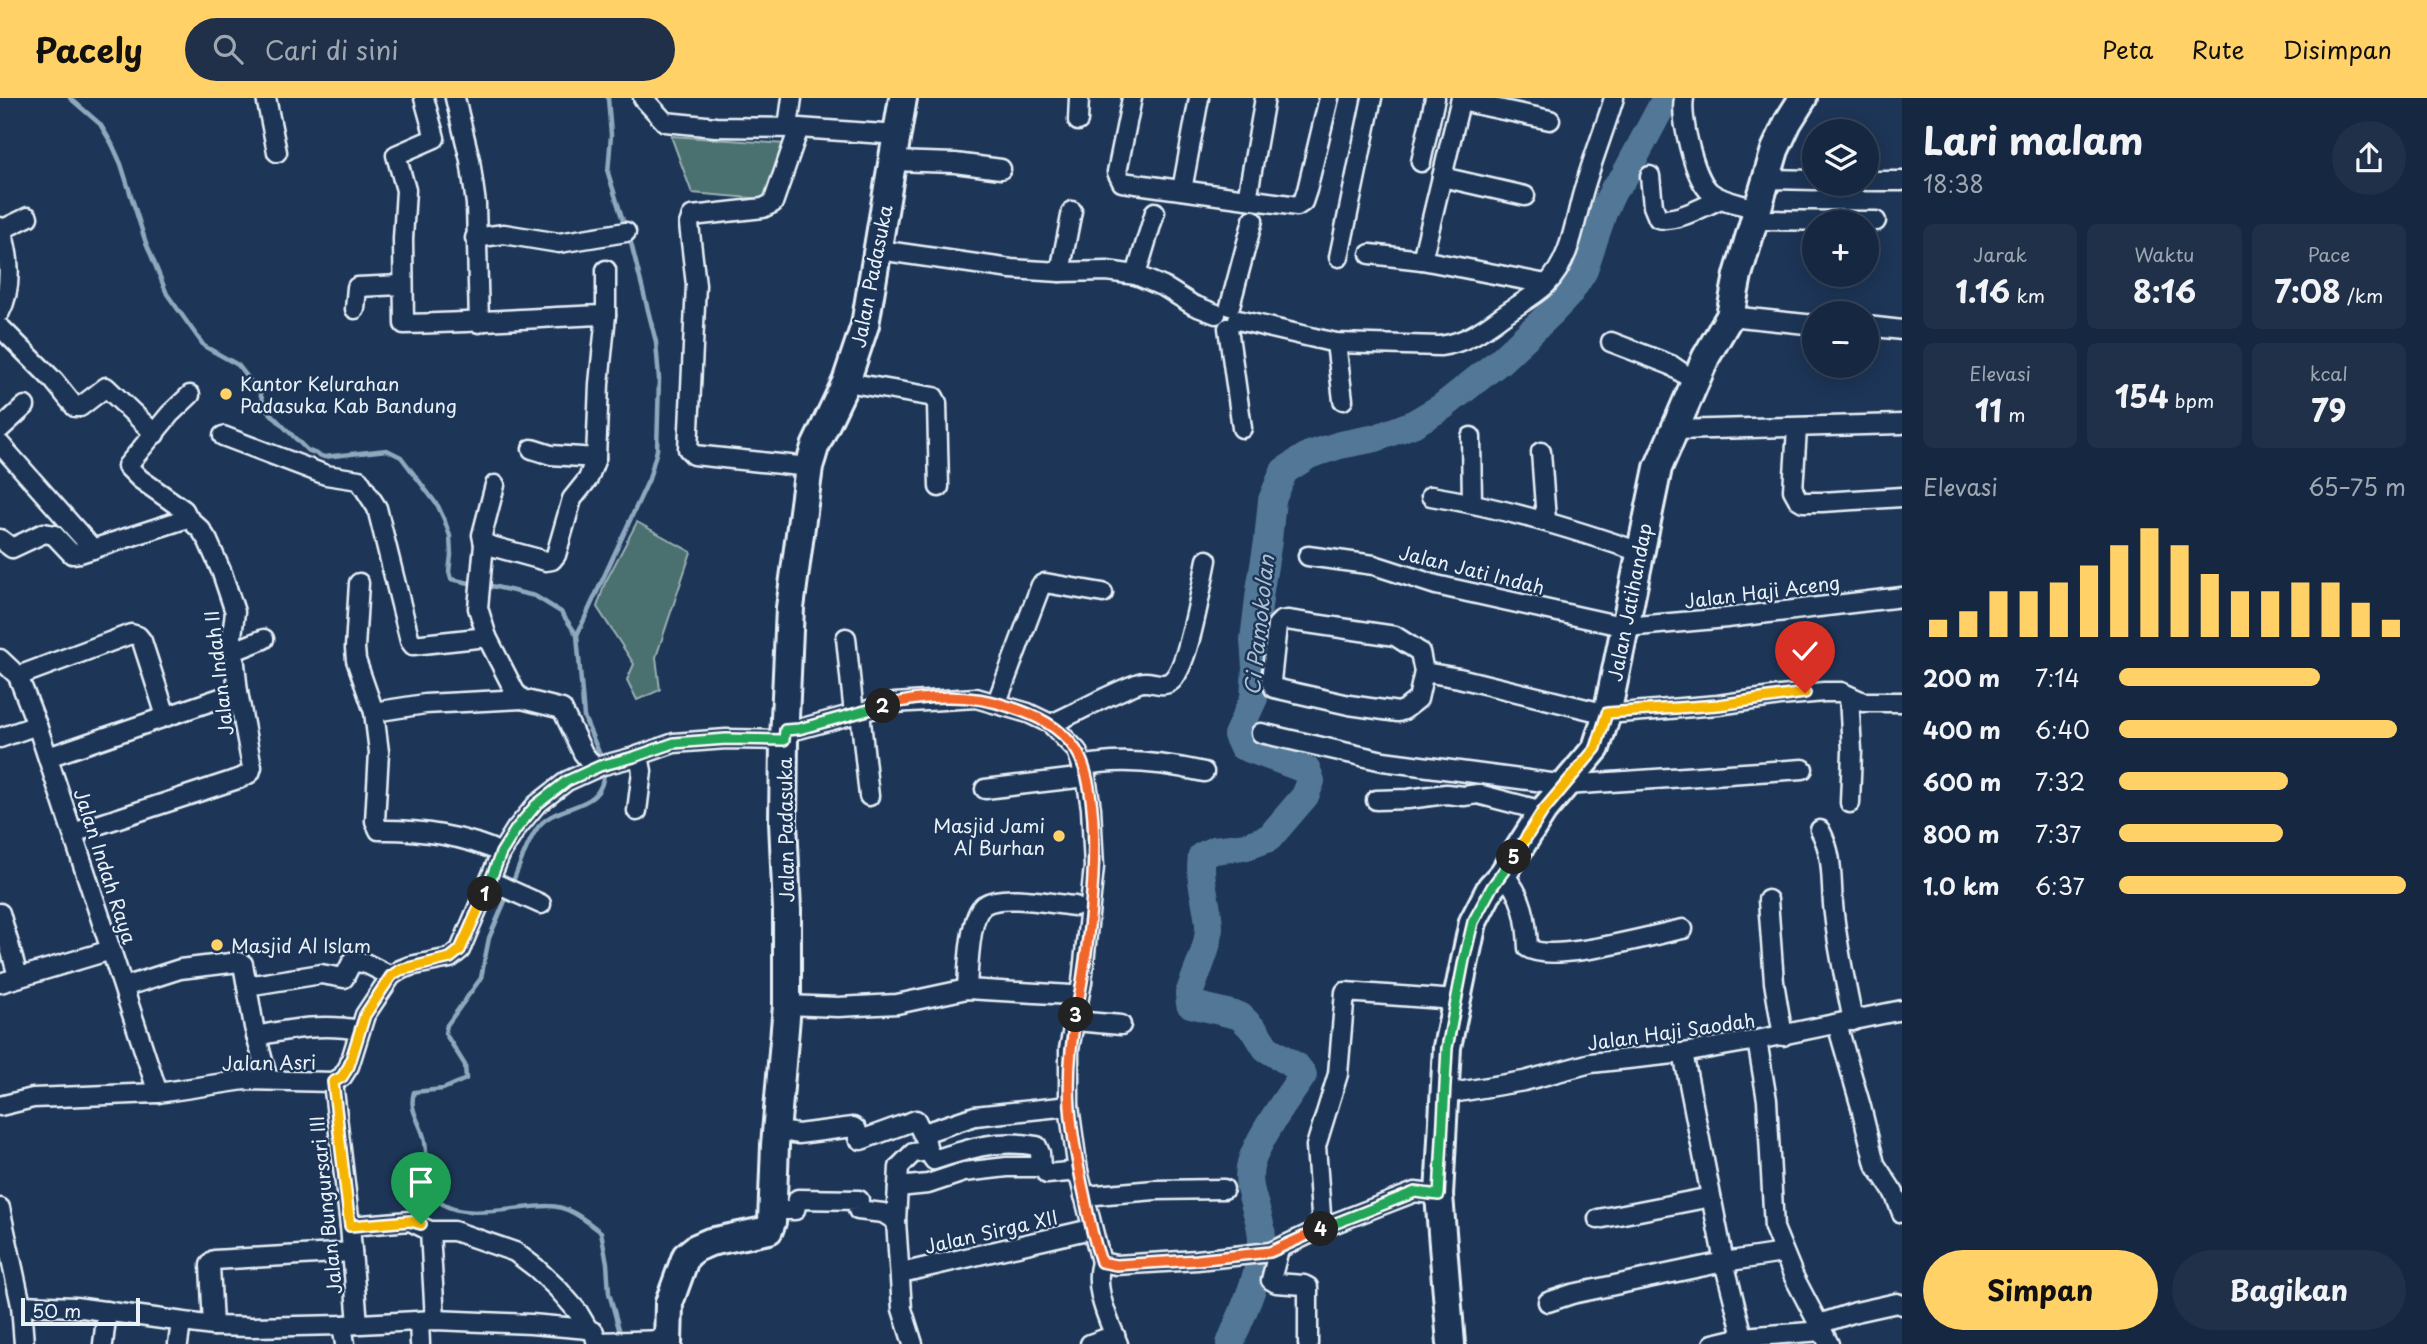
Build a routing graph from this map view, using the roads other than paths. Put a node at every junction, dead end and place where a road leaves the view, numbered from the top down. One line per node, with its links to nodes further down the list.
1 (266, 98): 22 (street)
2 (424, 98): 52 (street)
3 (455, 98): 43 (street)
4 (643, 98): 20 (street)
5 (792, 98): 20 (street)
6 (903, 98): 21 (street, Jalan Padasuka)
7 (1079, 98): 19 (street)
8 (1132, 98): 31 (street)
9 (1199, 98): 31 (street)
10 (1265, 98): 33 (street)
11 (1329, 98): 33 (street)
12 (1372, 98): 46 (street)
13 (1435, 98): 23 (street)
14 (1614, 98): 51 (street)
15 (1684, 98): 34 (street)
16 (1804, 98): 27 (street, Jalan Jatihandap)
17 (1461, 99): 18 (street); 26 (street)
18 (1550, 120)
19 (1078, 121)
20 (794, 127): 21 (street); 82 (street)
21 (895, 148): 24 (street); 44 (street, Jalan Padasuka)
22 (277, 152)
23 (1421, 163)
24 (1001, 169)
25 (1650, 176): 34 (street)
26 (1443, 177): 32 (street); 47 (street)
27 (1765, 179): 28 (street); 37 (street, Jalan Jatihandap)
28 (1802, 180)
29 (1879, 180): 30 (street)
30 (1902, 181)
31 (1182, 190): 33 (street)
32 (1525, 196)
33 (1247, 199)
34 (1721, 199): 37 (street)
35 (1072, 211): 49 (street)
36 (1156, 212): 50 (street)
37 (1755, 214): 39 (street); 55 (street, Jalan Jatihandap)
38 (28, 217): 41 (street)
39 (1802, 217)
40 (1253, 220): 57 (street)
41 (1, 228): 54 (street)
42 (626, 232): 43 (street)
43 (475, 238): 59 (street)
44 (879, 250): 49 (street); 66 (street, Jalan Padasuka)
45 (1370, 254): 47 (street)
46 (1339, 257)
47 (1422, 260): 51 (street)
48 (606, 271): 56 (street)
49 (1060, 272): 50 (street)
50 (1136, 275): 57 (street)
51 (1546, 284): 63 (street)
52 (402, 285): 53 (street); 59 (street)
53 (355, 309)
54 (0, 312)
55 (1730, 314): 58 (street); 65 (street, Jalan Jatihandap)
56 (606, 315): 59 (street); 81 (street)
57 (1228, 317): 63 (street); 71 (street)
58 (1802, 322)
59 (479, 323)
60 (0, 330): 75 (street)
61 (1879, 330): 62 (street)
62 (1902, 332)
63 (1336, 342): 68 (street)
64 (1611, 342): 65 (street)
65 (1694, 381): 74 (street, Jalan Jatihandap)
66 (846, 382): 82 (street, Jalan Padasuka); 84 (street)
67 (190, 395): 75 (street)
68 (1343, 400)
69 (25, 406): 72 (street)
70 (1902, 424): 73 (street)
71 (1242, 428)
72 (0, 429)
73 (1797, 429): 74 (street); 86 (street)
74 (1674, 430): 95 (street, Jalan Jatihandap)
75 (155, 434): 88 (street, Jalan Indah II)
76 (223, 436): 102 (street)
77 (1471, 436): 87 (street)
78 (0, 444): 90 (street)
79 (532, 449): 81 (street)
80 (1541, 452): 89 (street)
81 (596, 458): 93 (street)
82 (809, 467): 121 (street, Jalan Padasuka)
83 (495, 485): 93 (street)
84 (939, 487)
85 (1431, 496): 87 (street)
86 (1902, 497)
87 (1472, 503): 89 (street)
88 (188, 519): 94 (street); 105 (street, Jalan Indah II)
89 (1546, 520): 95 (street)
90 (67, 522): 91 (street); 94 (street)
91 (54, 535): 92 (street); 94 (street)
92 (0, 539)
93 (484, 544): 102 (street)
94 (93, 549)
95 (1640, 552): 101 (street, Jalan Jatihandap)
96 (1308, 556): 101 (street, Jalan Jati Indah)
97 (1207, 560): 118 (street)
98 (359, 583): 114 (street)
99 (1103, 593): 112 (street)
100 (1902, 597): 101 (street, Jalan Haji Aceng)
101 (1626, 627): 116 (street, Jalan Jatihandap)
102 (486, 637): 111 (street)
103 (846, 638): 115 (street)
104 (264, 639): 105 (street)
105 (233, 651): 109 (street, Jalan Indah II)
106 (0, 659): 108 (street, Jalan Indah Raya)
107 (1424, 672): 107 (street); 116 (street)
108 (19, 676): 117 (street); 119 (street, Jalan Indah Raya)
109 (238, 692): 117 (street); 137 (street, Jalan Indah II)
110 (1849, 696): 113 (street); 116 (street); 133 (street)
111 (522, 699): 114 (street); 125 (street)
112 (997, 702): 115 (street); 118 (street)
113 (1902, 702)
114 (374, 712): 138 (street)
115 (857, 713): 121 (street); 131 (street)
116 (1607, 713): 129 (street, Jalan Jatihandap)
117 (166, 716): 124 (street)
118 (1051, 724): 127 (street)
119 (37, 725): 122 (street); 124 (street, Jalan Indah Raya)
120 (1261, 733): 129 (street)
121 (784, 735): 123 (street); 155 (street, Jalan Padasuka)
122 (0, 738)
123 (639, 756): 125 (street); 134 (street)
124 (48, 757): 137 (street, Jalan Indah Raya)
125 (603, 766): 138 (street)
126 (1803, 769): 129 (street)
127 (1084, 771): 128 (street); 130 (street); 157 (street)
128 (1204, 772)
129 (1566, 785): 135 (street, Jalan Jatihandap)
130 (985, 789)
131 (869, 796)
132 (1376, 800): 135 (street)
133 (1850, 803)
134 (637, 811)
135 (1543, 811): 139 (street, Jalan Jatihandap)
136 (1820, 830): 158 (street)
137 (73, 833): 146 (street, Jalan Indah Raya)
138 (501, 853): 140 (street)
139 (1503, 874): 145 (street); 154 (street, Jalan Jatihandap)
140 (490, 881): 142 (street); 148 (street)
141 (1768, 900): 162 (street)
142 (541, 904)
143 (1075, 906): 152 (street)
144 (0, 913): 147 (street)
145 (1683, 929)
146 (111, 950): 147 (street); 150 (street, Jalan Indah Raya)
147 (18, 976): 149 (street)
148 (391, 976): 151 (street); 160 (street, Jalan Asri)
149 (0, 983)
150 (124, 986): 151 (street); 167 (street, Jalan Indah Raya)
151 (247, 986): 161 (street)
152 (967, 989): 153 (street); 155 (street)
153 (1070, 995)
154 (1456, 1000): 168 (street, Jalan Jatihandap); 186 (street)
155 (787, 1005): 171 (street, Jalan Padasuka)
156 (1902, 1010): 158 (street, Jalan Haji Saodah)
157 (1075, 1021): 159 (street); 170 (street)
158 (1845, 1022): 162 (street, Jalan Haji Saodah); 182 (street)
159 (1121, 1026)
160 (359, 1030): 161 (street); 166 (street, Jalan Asri)
161 (256, 1036): 165 (street)
162 (1783, 1036): 163 (street, Jalan Haji Saodah)
163 (1757, 1040): 164 (street, Jalan Haji Saodah); 191 (street)
164 (1683, 1053): 168 (street, Jalan Haji Saodah); 179 (street)
165 (268, 1080): 166 (street, Jalan Asri); 167 (street, Jalan Asri)
166 (333, 1082): 185 (street, Jalan Bungursari III)
167 (158, 1093): 169 (street, Jalan Asri)
168 (1446, 1094): 177 (street, Jalan Jatihandap)
169 (0, 1106)
170 (1069, 1106): 172 (street); 174 (street)
171 (777, 1130): 172 (street); 181 (street, Jalan Padasuka)
172 (926, 1142): 173 (street); 175 (street)
173 (1041, 1167): 174 (street); 175 (street)
174 (1078, 1171): 178 (street)
175 (898, 1187): 184 (street)
176 (1224, 1189): 178 (street)
177 (1439, 1195): 186 (street); 217 (street, Jalan Jatihandap)
178 (1084, 1196): 187 (street)
179 (1710, 1197): 183 (street); 193 (street)
180 (0, 1208): 196 (street)
181 (773, 1210): 184 (street); 208 (street)
182 (1902, 1213)
183 (1598, 1219)
184 (896, 1221): 194 (street)
185 (350, 1226): 188 (street); 190 (street, Jalan Bungursari III)
186 (1322, 1228): 189 (street)
187 (1091, 1229): 192 (street); 194 (street, Jalan Sirga XII)
188 (430, 1231): 199 (street); 205 (street)
189 (1275, 1250): 192 (street); 216 (street)
190 (352, 1252): 201 (street, Jalan Bungursari III); 202 (street)
191 (1783, 1253): 193 (street); 203 (street)
192 (1101, 1262): 206 (street)
193 (1724, 1262): 195 (street); 207 (street)
194 (901, 1273): 214 (street)
195 (1548, 1302)
196 (21, 1305): 198 (street); 209 (street)
197 (1902, 1305): 203 (street)
198 (107, 1311): 200 (street); 210 (street)
199 (427, 1320): 201 (street); 205 (street); 213 (street)
200 (181, 1323): 202 (street); 211 (street)
201 (350, 1324): 204 (street); 212 (street, Jalan Bungursari III)
202 (213, 1326): 204 (street)
203 (1823, 1333): 207 (street)
204 (251, 1336)
205 (599, 1339): 208 (street)
206 (1116, 1339): 215 (street)
207 (1744, 1340): 218 (street)
208 (660, 1342)
209 (24, 1344)
210 (103, 1344)
211 (178, 1344)
212 (345, 1344)
213 (420, 1344)
214 (913, 1344)
215 (1090, 1344)
216 (1308, 1344)
217 (1451, 1344)
218 (1713, 1344)

